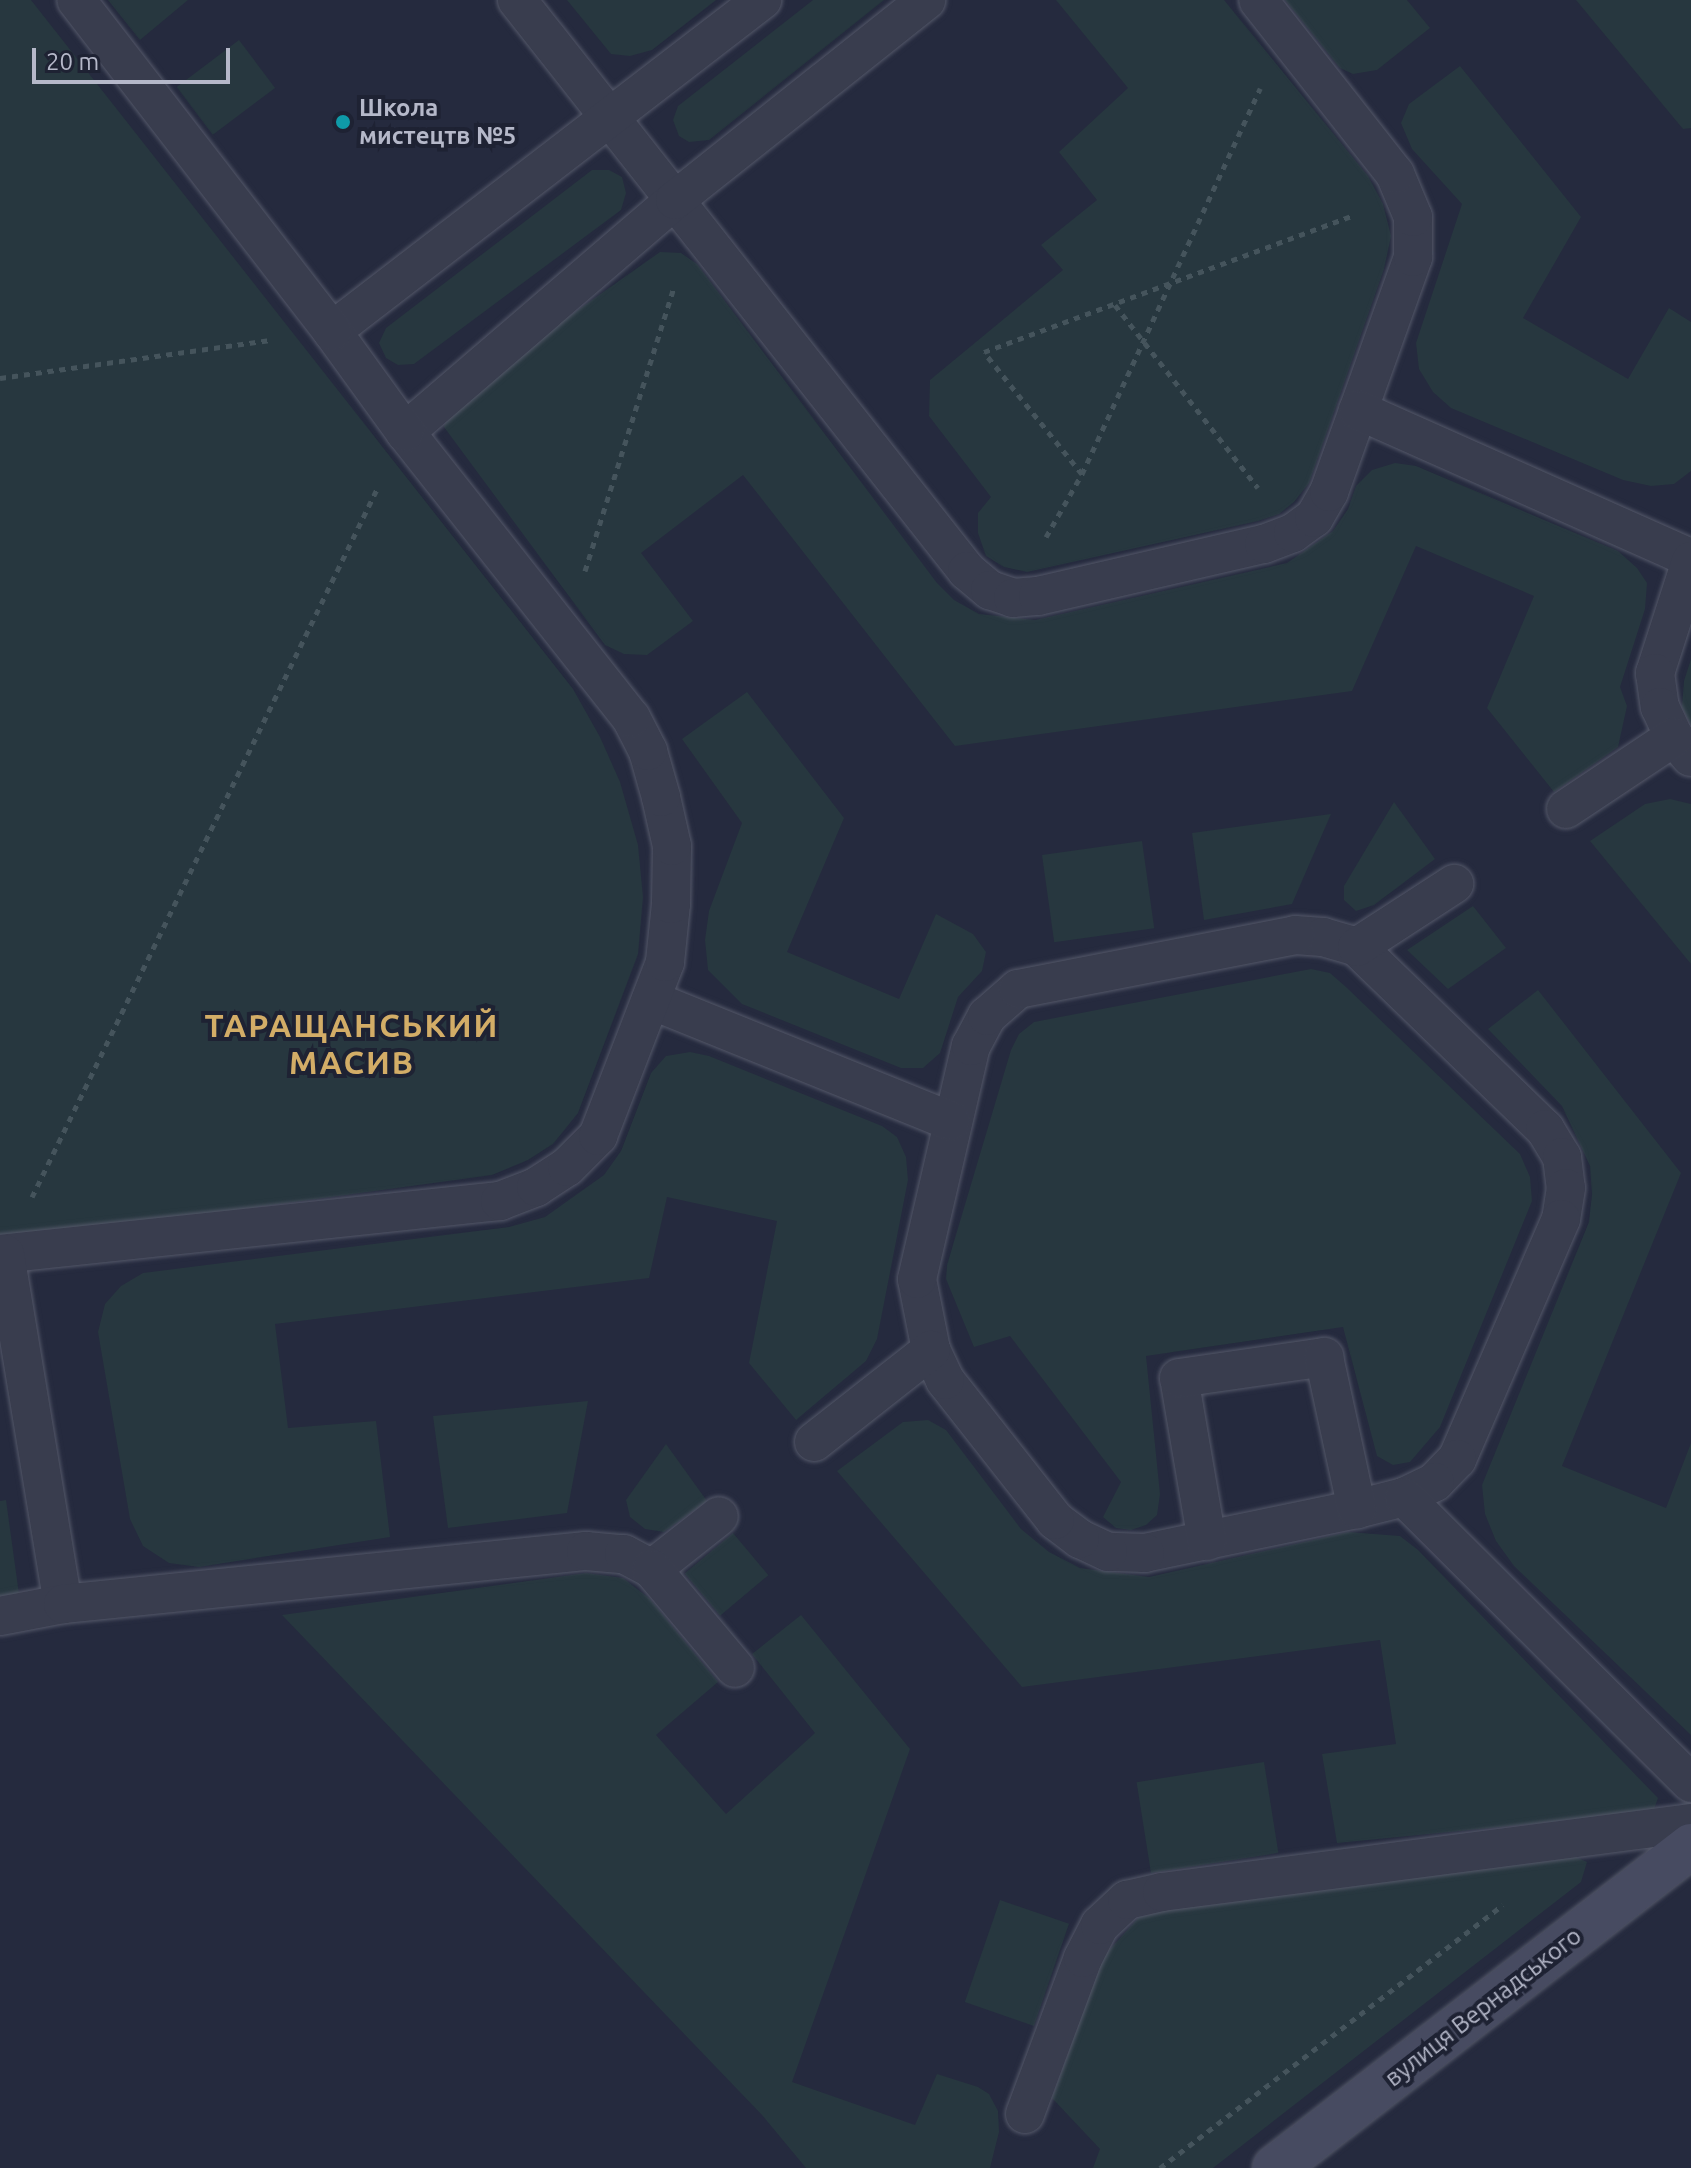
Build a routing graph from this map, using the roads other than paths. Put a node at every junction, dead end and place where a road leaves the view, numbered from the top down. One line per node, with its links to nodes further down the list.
1 (76, 0): 8 (lane)
2 (517, 0): 6 (lane)
3 (762, 0): 6 (lane)
4 (926, 0): 7 (lane)
5 (1268, 13): 9 (lane)
6 (610, 118): 7 (lane); 8 (lane)
7 (684, 212): 9 (lane); 10 (lane)
8 (332, 331): 10 (lane)
9 (1358, 410): 11 (lane)
10 (405, 432): 16 (lane)
11 (1691, 559): 12 (lane)
12 (1683, 747): 13 (lane)
13 (1566, 809)
14 (1454, 884): 15 (lane)
15 (1357, 947): 17 (lane); 21 (lane)
16 (651, 1000): 17 (lane); 18 (lane)
17 (951, 1121): 19 (lane)
18 (2, 1254): 26 (lane)
19 (931, 1350): 20 (lane); 24 (lane)
20 (814, 1442)
21 (1404, 1497): 22 (lane); 29 (lane)
22 (1357, 1509): 24 (lane); 24 (lane)
23 (719, 1516): 25 (lane)
24 (1207, 1541)
25 (652, 1569): 26 (lane); 28 (lane)
26 (63, 1604): 27 (lane)
27 (0, 1616)
28 (735, 1668)
29 (1691, 1783)
30 (1691, 1823): 32 (lane)
31 (1691, 1846): 33 (street, вулиця Вернадського)
32 (1025, 2114)
33 (1275, 2168)

